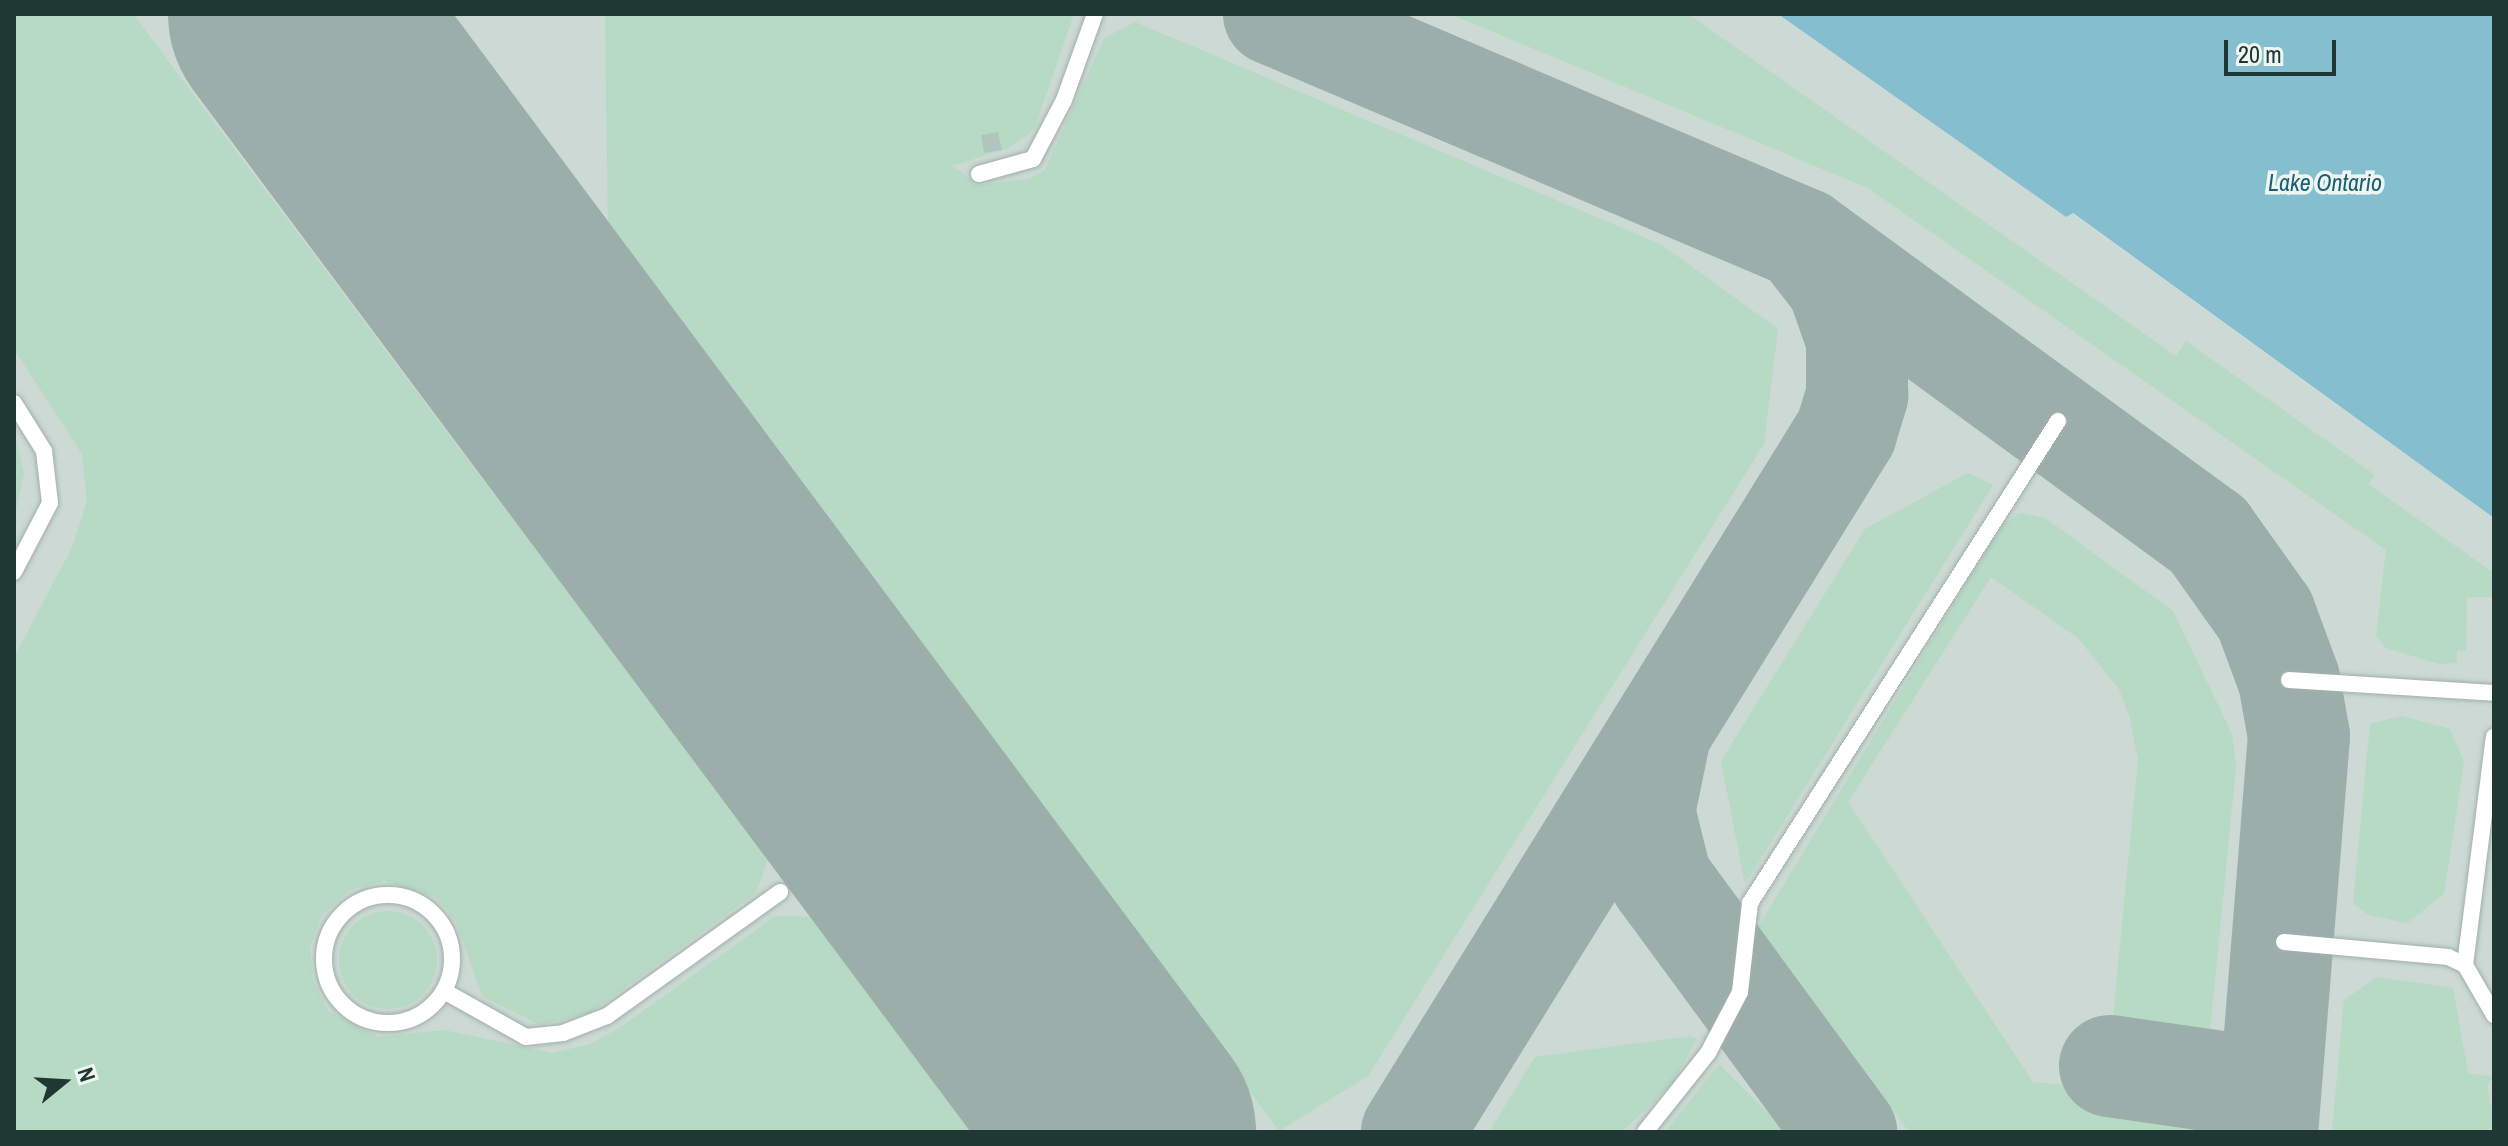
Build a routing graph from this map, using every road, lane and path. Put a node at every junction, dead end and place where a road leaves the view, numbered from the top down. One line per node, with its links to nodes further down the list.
1 (1095, 14): 2 (lane)
2 (979, 174)
3 (14, 403): 5 (lane)
4 (2058, 421): 14 (lane)
5 (14, 572)
6 (2289, 680): 7 (lane)
7 (2494, 693)
8 (2494, 737): 11 (lane)
9 (780, 892): 12 (lane)
10 (2284, 942): 11 (lane)
11 (2465, 965): 13 (lane)
12 (444, 991): 12 (lane)
13 (2494, 1015)
14 (1645, 1132)

